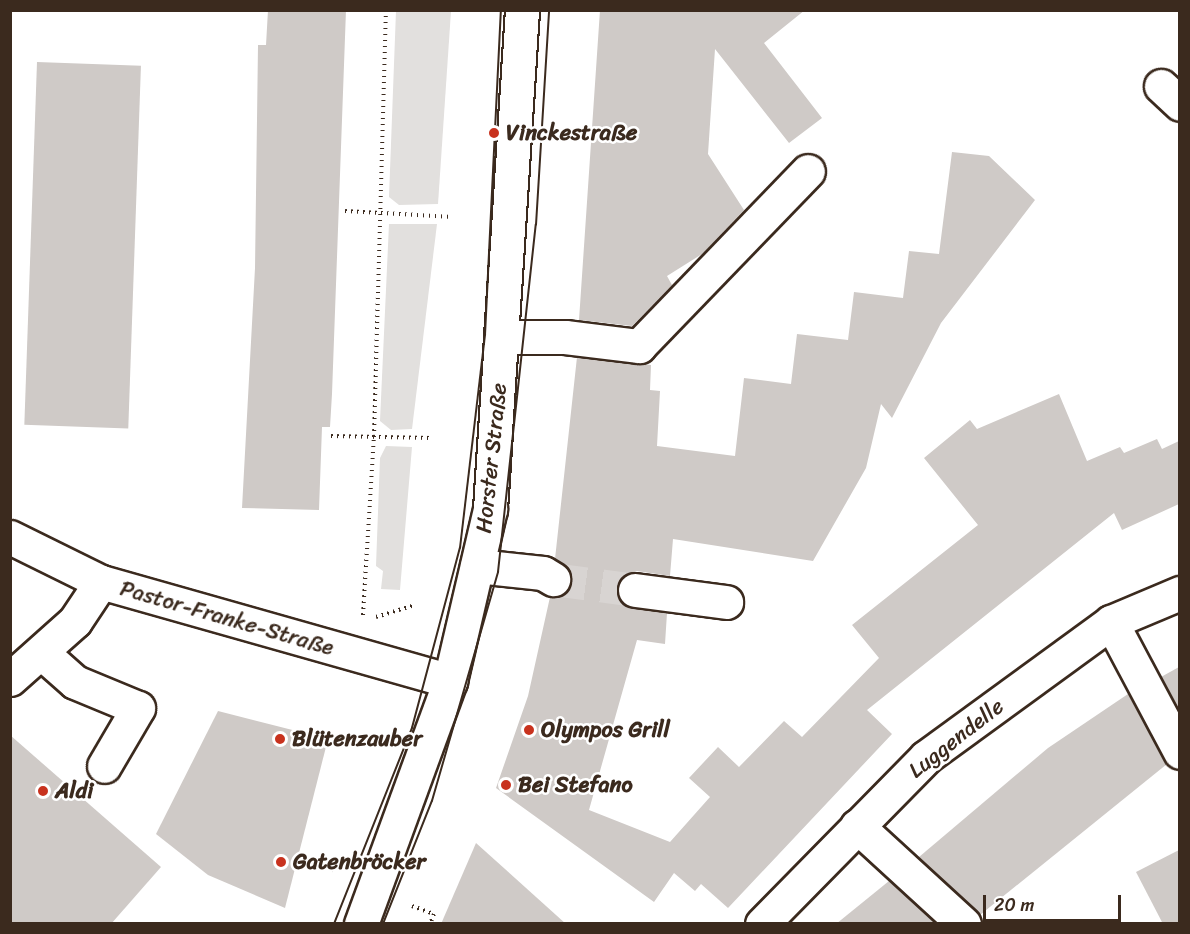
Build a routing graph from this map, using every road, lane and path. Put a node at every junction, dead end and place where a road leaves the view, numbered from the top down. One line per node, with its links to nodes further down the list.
1 (386, 10): 5 (path)
2 (522, 10): 7 (street, Horster Straße)
3 (808, 171): 7 (street)
4 (345, 211): 5 (path)
5 (381, 215): 6 (path); 9 (path)
6 (453, 217)
7 (502, 337): 12 (street, Horster Straße)
8 (331, 436): 9 (path)
9 (374, 437): 10 (path); 18 (path)
10 (430, 438)
11 (10, 537): 14 (street, Pastor-Franke-Straße)
12 (477, 566): 13 (street); 22 (street, Horster Straße)
13 (553, 579)
14 (101, 582): 20 (street); 22 (street, Pastor-Franke-Straße)
15 (635, 590): 17 (street)
16 (1179, 593): 19 (street, Luggendelle)
17 (726, 602)
18 (416, 605)
19 (1111, 622): 23 (street); 25 (street, Luggendelle)
20 (41, 652): 21 (street); 24 (street)
21 (10, 679)
22 (450, 681): 27 (street, Horster Straße)
23 (1179, 752)
24 (104, 766)
25 (857, 826): 29 (street, Luggendelle); 30 (street)
26 (434, 914): 28 (path)
27 (361, 924)
28 (430, 924)
29 (762, 924)
30 (963, 924)

